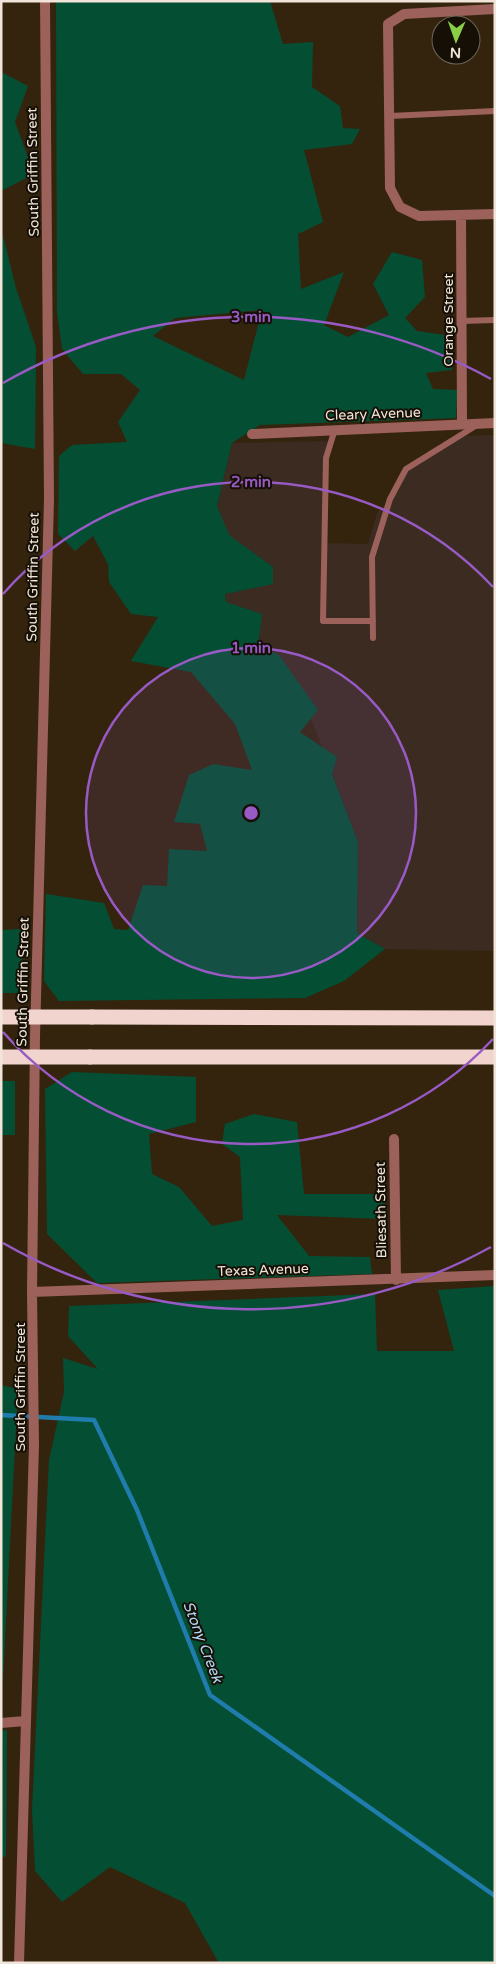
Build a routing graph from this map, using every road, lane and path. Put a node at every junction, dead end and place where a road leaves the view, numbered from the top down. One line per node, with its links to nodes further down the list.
1 (44, 1): 23 (street, South Griffin Street)
2 (495, 9): 4 (street)
3 (495, 111): 4 (lane)
4 (390, 116): 6 (street)
5 (495, 214): 6 (street)
6 (461, 216): 8 (street, Orange Street)
7 (495, 320): 8 (lane)
8 (461, 321): 11 (street, Orange Street)
9 (480, 423): 10 (street, Cleary Avenue); 11 (street, Cleary Avenue); 14 (lane)
10 (495, 423)
11 (462, 424): 12 (street, Cleary Avenue)
12 (335, 429): 13 (street, Cleary Avenue); 14 (lane)
13 (252, 434)
14 (373, 621): 15 (lane)
15 (373, 638)
16 (1, 1017): 17 (highway, bridge)
17 (495, 1018)
18 (1, 1057): 19 (highway, bridge)
19 (495, 1057)
20 (394, 1139): 22 (street, Bliesath Street)
21 (495, 1276): 22 (street, Texas Avenue)
22 (396, 1280): 23 (street, Texas Avenue)
23 (32, 1292): 24 (street, South Griffin Street)
24 (25, 1721): 25 (street); 26 (street, South Griffin Street)
25 (1, 1723)
26 (18, 1963)

